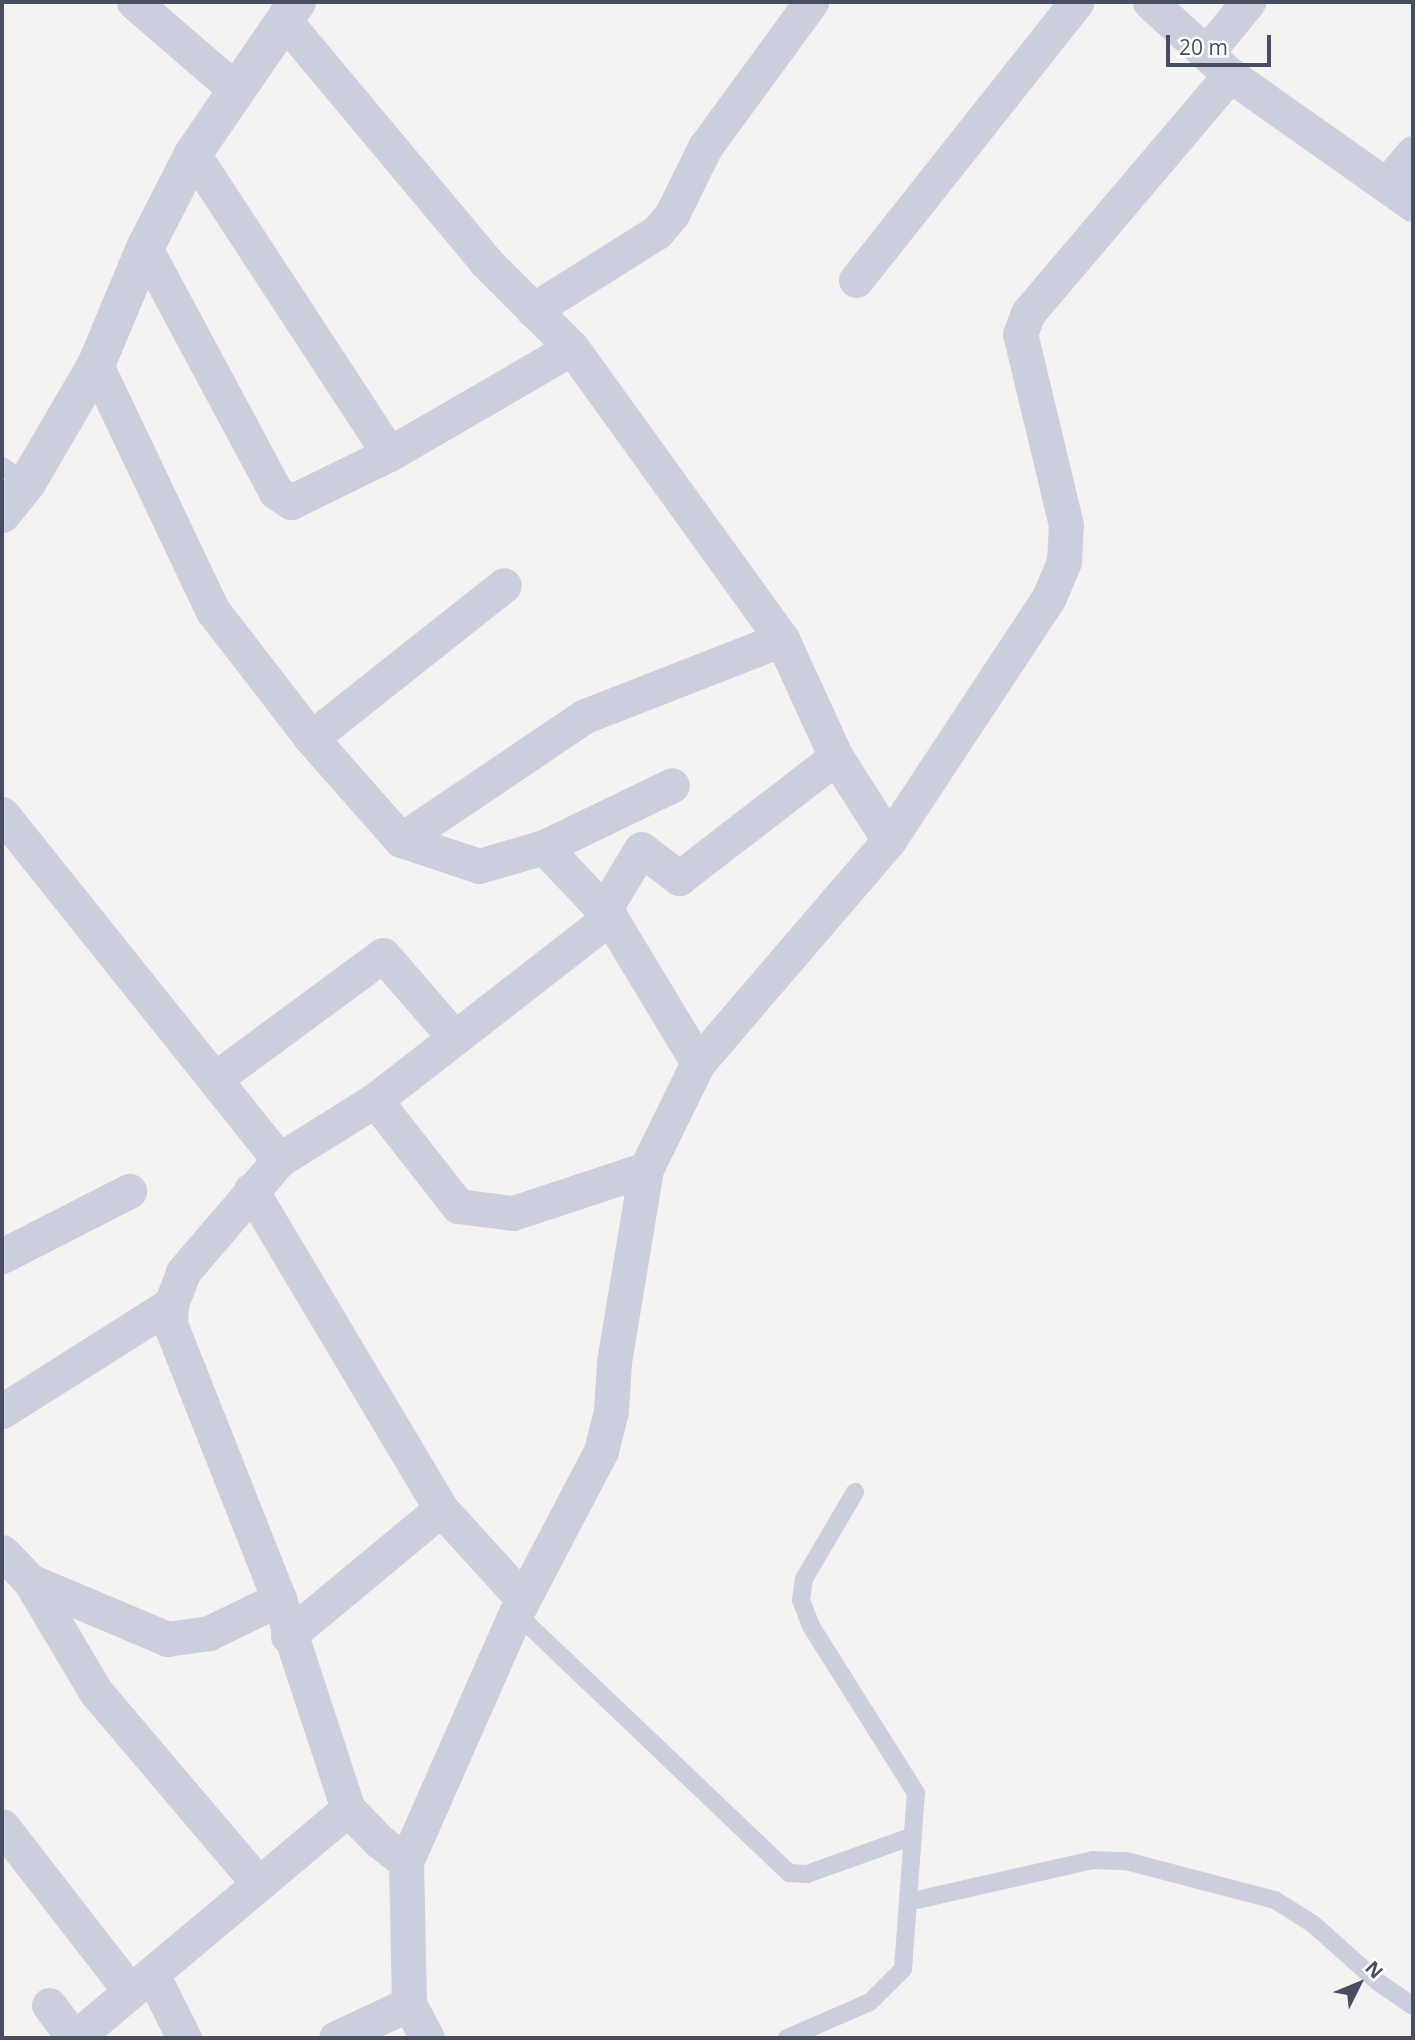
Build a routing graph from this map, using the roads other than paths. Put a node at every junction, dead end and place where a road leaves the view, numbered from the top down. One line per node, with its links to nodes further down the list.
1 (134, 2): 8 (street)
2 (811, 2): 14 (street)
3 (1076, 2): 13 (street)
4 (1150, 2): 7 (street)
5 (1248, 2): 7 (street)
6 (290, 11): 8 (street); 14 (street)
7 (1219, 63): 11 (street); 27 (street)
8 (236, 90): 10 (street)
9 (1413, 153): 11 (street)
10 (193, 154): 12 (street); 17 (street)
11 (1400, 195)
12 (145, 248): 16 (street); 17 (street)
13 (856, 280)
14 (533, 310): 15 (street)
15 (572, 348): 17 (street); 21 (street)
16 (96, 365): 18 (street); 22 (street)
17 (389, 454)
18 (14, 475): 19 (street)
19 (2, 514)
20 (504, 585): 22 (street)
21 (782, 639): 23 (street); 26 (street)
22 (311, 738): 26 (street)
23 (836, 757): 27 (street); 29 (street)
24 (672, 785): 28 (street)
25 (2, 814): 32 (street)
26 (401, 840): 28 (street)
27 (889, 840): 31 (street)
28 (544, 847): 29 (street)
29 (607, 913): 30 (street); 31 (street)
30 (454, 1038): 32 (street); 33 (street)
31 (698, 1063): 35 (street)
32 (216, 1078): 34 (street)
33 (375, 1100): 34 (street); 35 (street)
34 (279, 1160): 36 (street)
35 (646, 1169): 46 (street)
36 (251, 1190): 39 (street); 42 (street)
37 (129, 1191): 38 (street)
38 (2, 1256)
39 (171, 1304): 40 (street); 45 (street)
40 (2, 1411)
41 (855, 1492): 50 (lane)
42 (441, 1509): 46 (street); 47 (street)
43 (2, 1552): 44 (street)
44 (30, 1581): 45 (street); 52 (street)
45 (279, 1599): 47 (street)
46 (519, 1606): 50 (lane); 51 (street)
47 (288, 1636): 48 (street)
48 (348, 1809): 51 (street); 52 (street)
49 (2, 1826): 54 (street)
50 (913, 1836): 53 (lane)
51 (406, 1862): 55 (street)
52 (259, 1884): 54 (street)
53 (908, 1902): 57 (lane); 62 (lane)
54 (141, 1982): 58 (street); 59 (street)
55 (409, 2004): 60 (street); 61 (street)
56 (49, 2005): 58 (street)
57 (1413, 2006)
58 (74, 2038)
59 (184, 2038)
60 (337, 2038)
61 (427, 2038)
62 (787, 2038)

